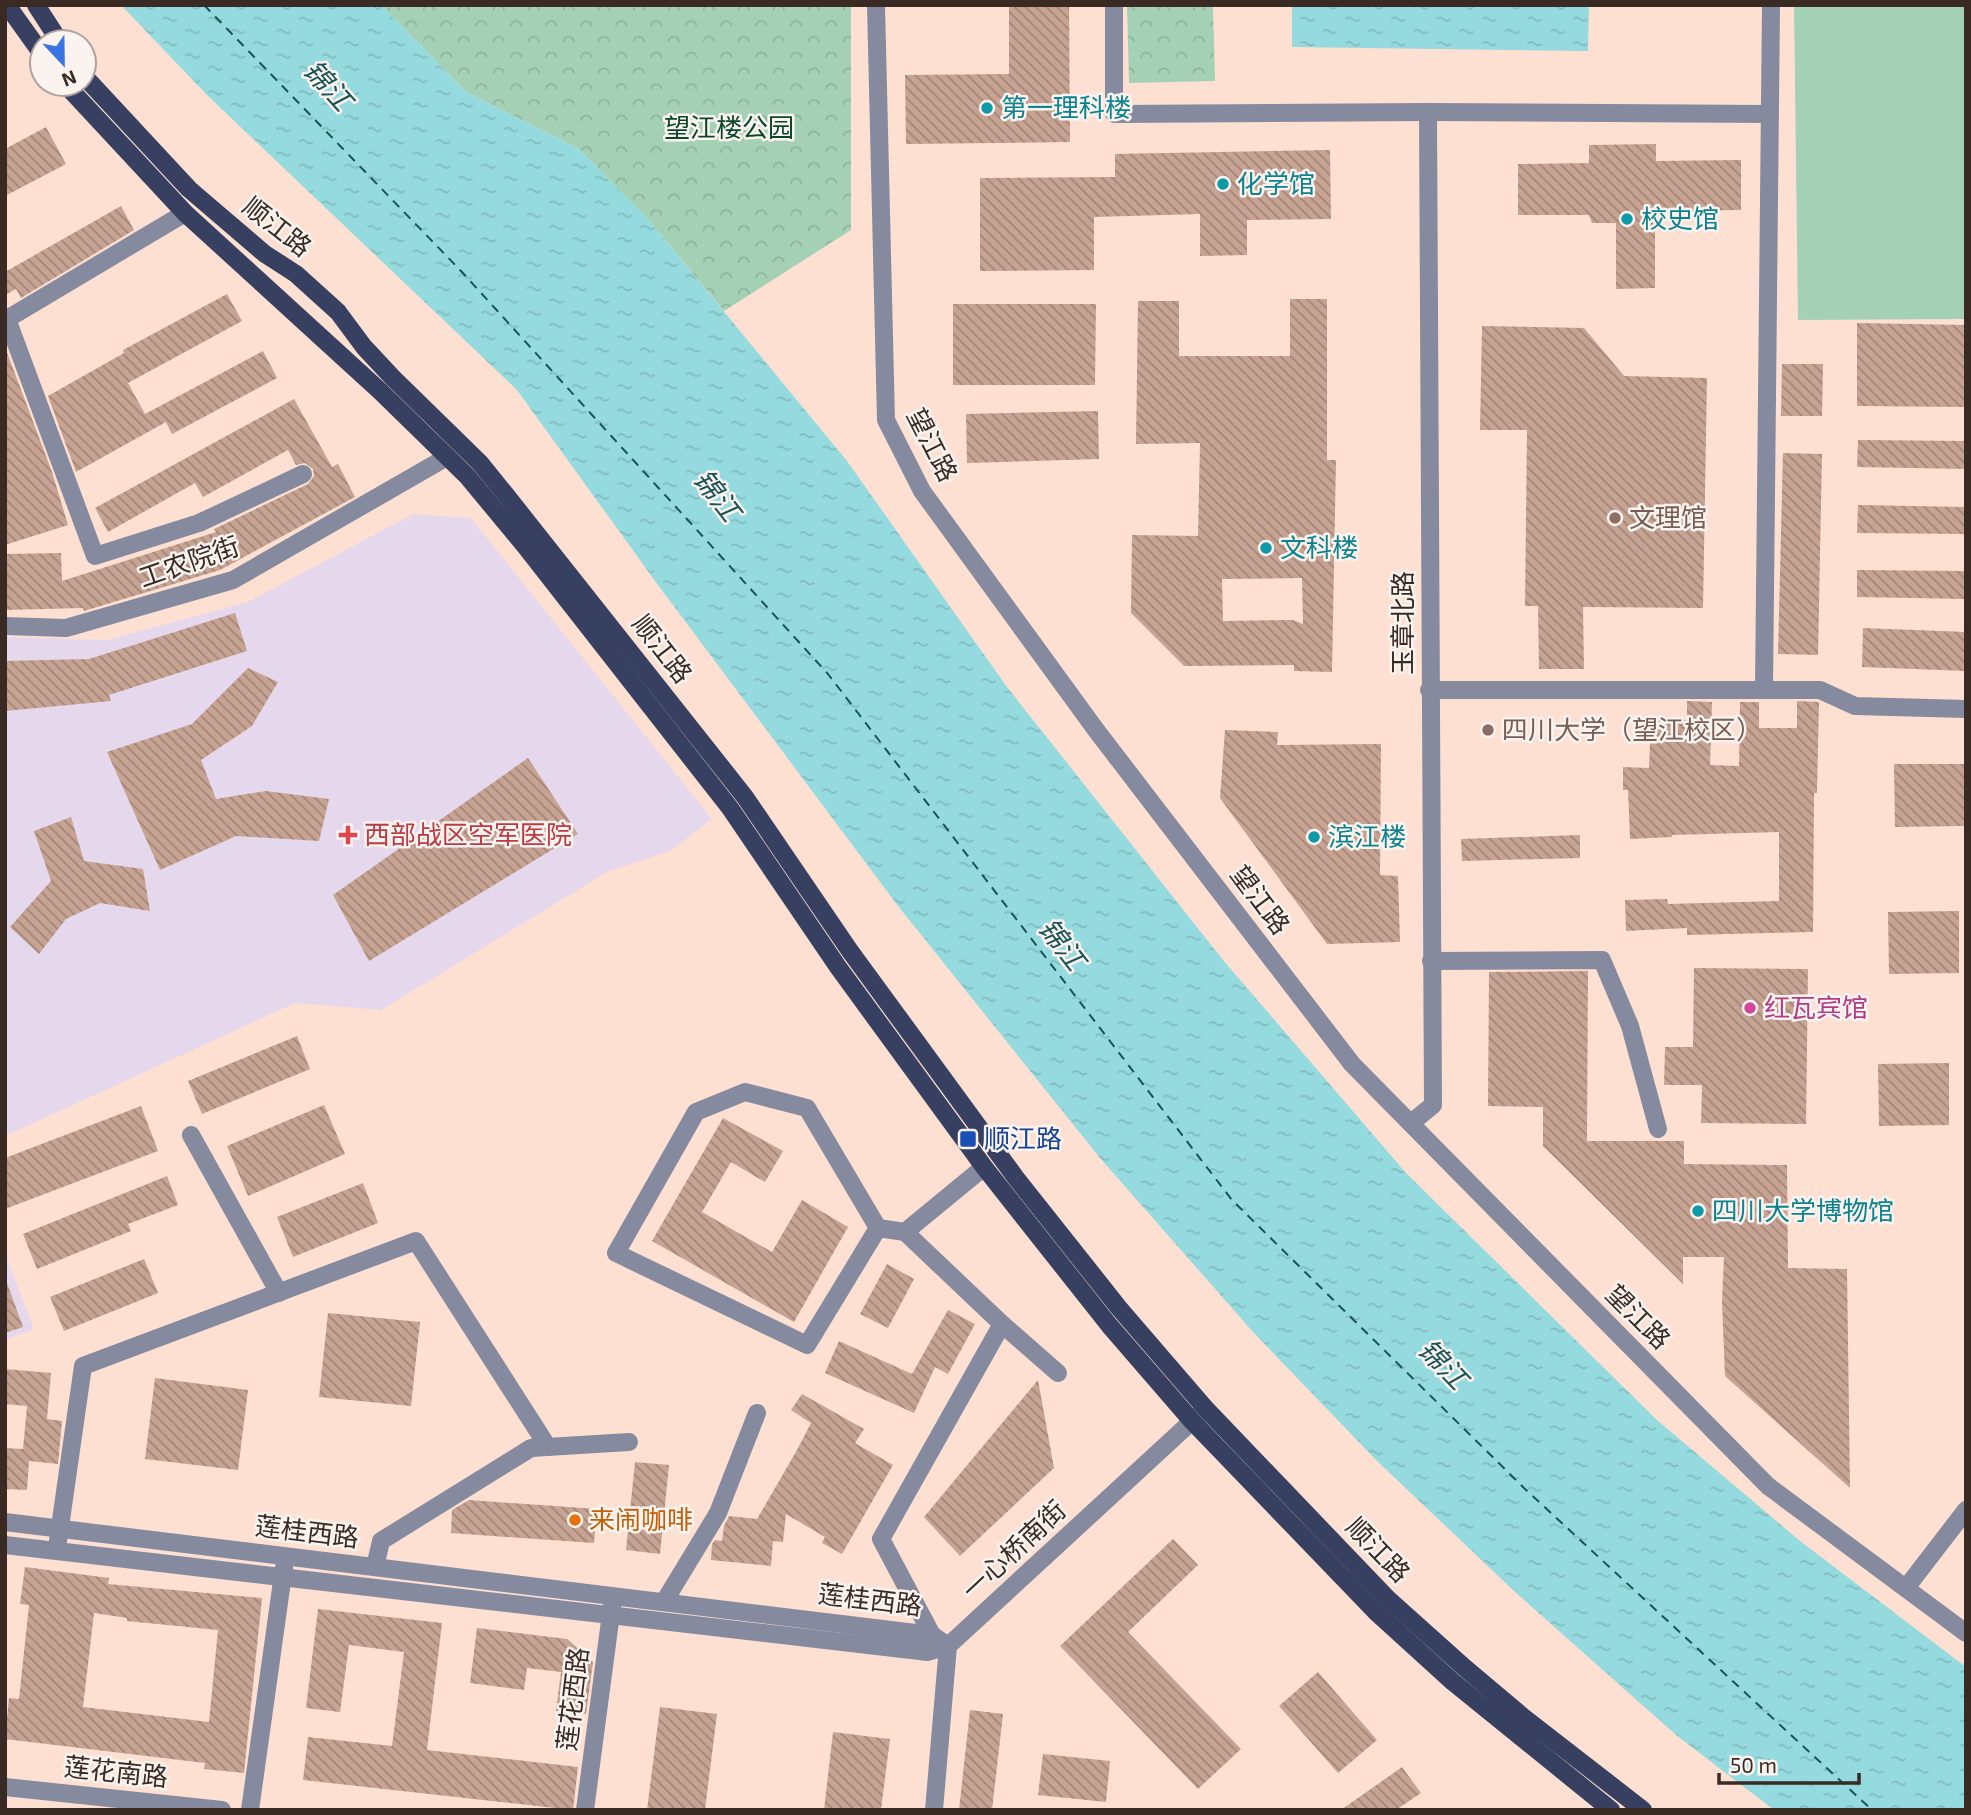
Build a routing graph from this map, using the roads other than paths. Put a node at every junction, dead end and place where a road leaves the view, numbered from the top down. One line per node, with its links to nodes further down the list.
1 (7, 5): 7 (main road)
2 (36, 5): 6 (main road)
3 (876, 5): 20 (street, 望江路)
4 (1114, 5): 10 (street)
5 (1771, 5): 11 (street)
6 (51, 28)
7 (28, 34)
8 (98, 91): 29 (main road, 顺江路)
9 (78, 98): 12 (main road, 顺江路)
10 (1428, 112): 11 (street); 17 (street, 玉章北路)
11 (1770, 114): 16 (street)
12 (186, 213): 13 (main road, 顺江路); 14 (street)
13 (447, 457): 15 (street, 工农院街); 23 (main road, 顺江路)
14 (303, 474)
15 (5, 626)
16 (1764, 689): 17 (street); 18 (street)
17 (1429, 690): 19 (street, 玉章北路)
18 (1966, 709)
19 (1431, 961): 20 (street, 玉章北路); 21 (street)
20 (1410, 1123): 42 (street, 望江路)
21 (1658, 1129)
22 (191, 1135): 26 (street)
23 (984, 1167): 25 (street); 31 (main road, 顺江路)
24 (878, 1228): 24 (street); 25 (street)
25 (905, 1232): 27 (street)
26 (279, 1293): 33 (street); 36 (street)
27 (1002, 1324): 28 (street); 47 (street)
28 (1058, 1373)
29 (1206, 1409): 31 (street, 一心桥南街); 55 (main road, 顺江路)
30 (757, 1413): 44 (street)
31 (1192, 1421): 48 (street, 一心桥南街); 54 (main road, 顺江路)
32 (629, 1442): 33 (street)
33 (548, 1447): 40 (street)
34 (1966, 1510): 42 (street)
35 (5, 1522): 36 (street, 莲桂西路)
36 (60, 1529): 38 (street); 39 (street, 莲桂西路)
37 (5, 1545): 38 (street, 莲桂西路)
38 (56, 1551): 41 (street, 莲桂西路)
39 (286, 1556): 40 (street, 莲桂西路); 41 (street)
40 (375, 1567): 43 (street, 莲桂西路)
41 (281, 1578): 45 (street, 莲桂西路); 51 (street)
42 (1906, 1588): 46 (street, 望江路)
43 (614, 1596): 44 (street, 莲桂西路); 45 (street, 莲花西路)
44 (664, 1602): 47 (street, 莲桂西路)
45 (611, 1615): 48 (street, 莲桂西路); 52 (street, 莲花西路)
46 (1966, 1633)
47 (932, 1634): 48 (street, 莲桂西路)
48 (948, 1646): 53 (street)
49 (5, 1787): 50 (street, 莲花南路)
50 (222, 1810)
51 (250, 1810)
52 (585, 1810)
53 (934, 1810)
54 (1611, 1810)
55 (1643, 1810)

